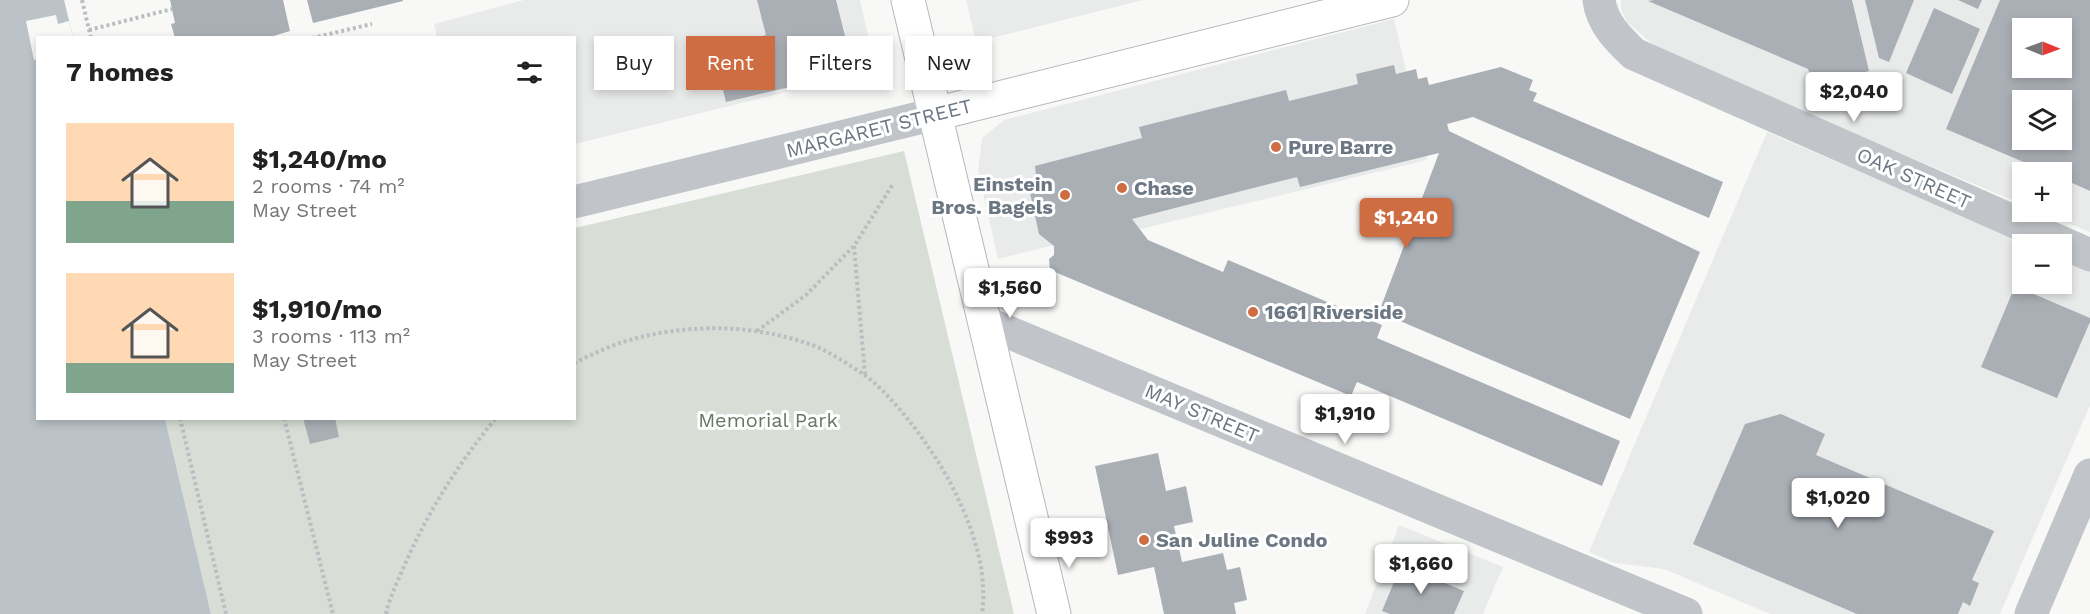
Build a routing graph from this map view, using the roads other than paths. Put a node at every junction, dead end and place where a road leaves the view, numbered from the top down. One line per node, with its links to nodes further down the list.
1 (908, 0): 4 (main road)
2 (1392, 0): 4 (main road, MARGARET STREET)
3 (1599, 0): 6 (street, OAK STREET)
4 (935, 114): 5 (street, MARGARET STREET); 7 (main road)
5 (576, 202)
6 (2090, 255)
7 (984, 322): 9 (main road); 10 (street, MAY STREET)
8 (2090, 475): 11 (street)
9 (1054, 614)
10 (1686, 614)
11 (2031, 614)

